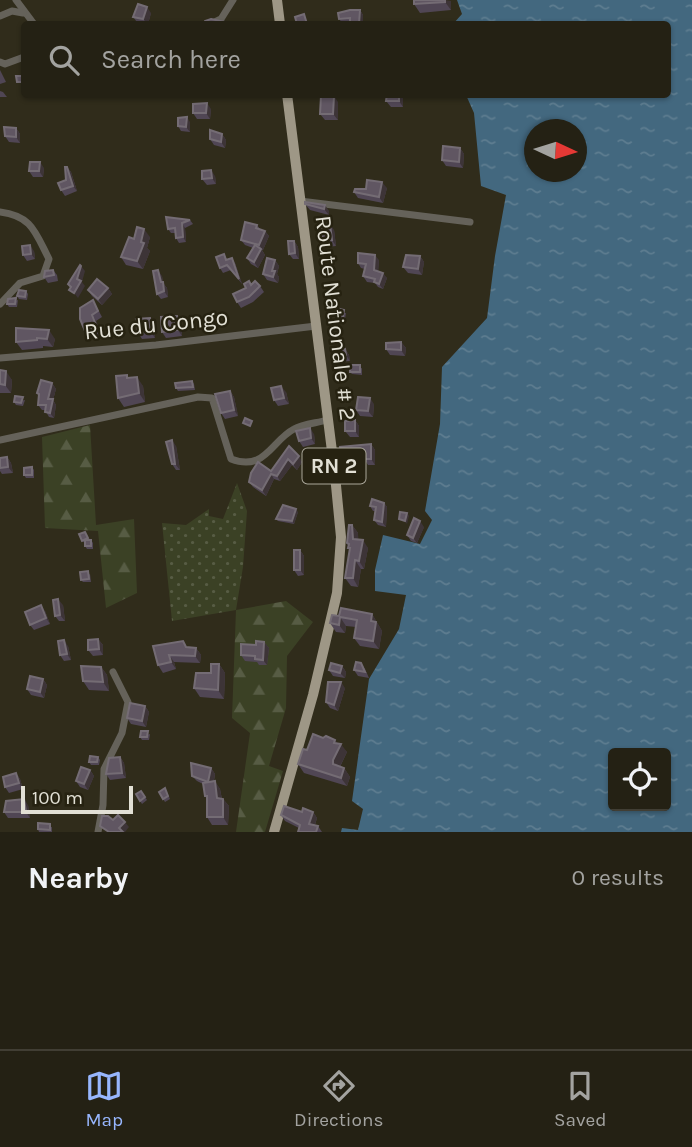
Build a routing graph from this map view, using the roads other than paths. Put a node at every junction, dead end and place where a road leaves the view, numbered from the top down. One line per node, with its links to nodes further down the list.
1 (16, 0): 4 (street)
2 (233, 0): 7 (street)
3 (277, 0): 8 (main road)
4 (27, 14): 5 (street); 6 (street)
5 (0, 16)
6 (32, 21)
7 (217, 21)
8 (280, 21)
9 (21, 58): 10 (street)
10 (0, 62)
11 (287, 98): 12 (main road, Route Nationale # 2 / RN 2)
12 (300, 201): 14 (street); 16 (main road, Route Nationale # 2 / RN 2)
13 (0, 212): 15 (street)
14 (470, 222)
15 (0, 304)
16 (316, 326): 17 (street, Rue du Congo); 18 (main road, Route Nationale # 2 / RN 2)
17 (0, 358)
18 (327, 420): 19 (street); 22 (main road, Route Nationale # 2 / RN 2)
19 (0, 440)
20 (113, 672): 21 (street)
21 (99, 832)
22 (274, 832)

